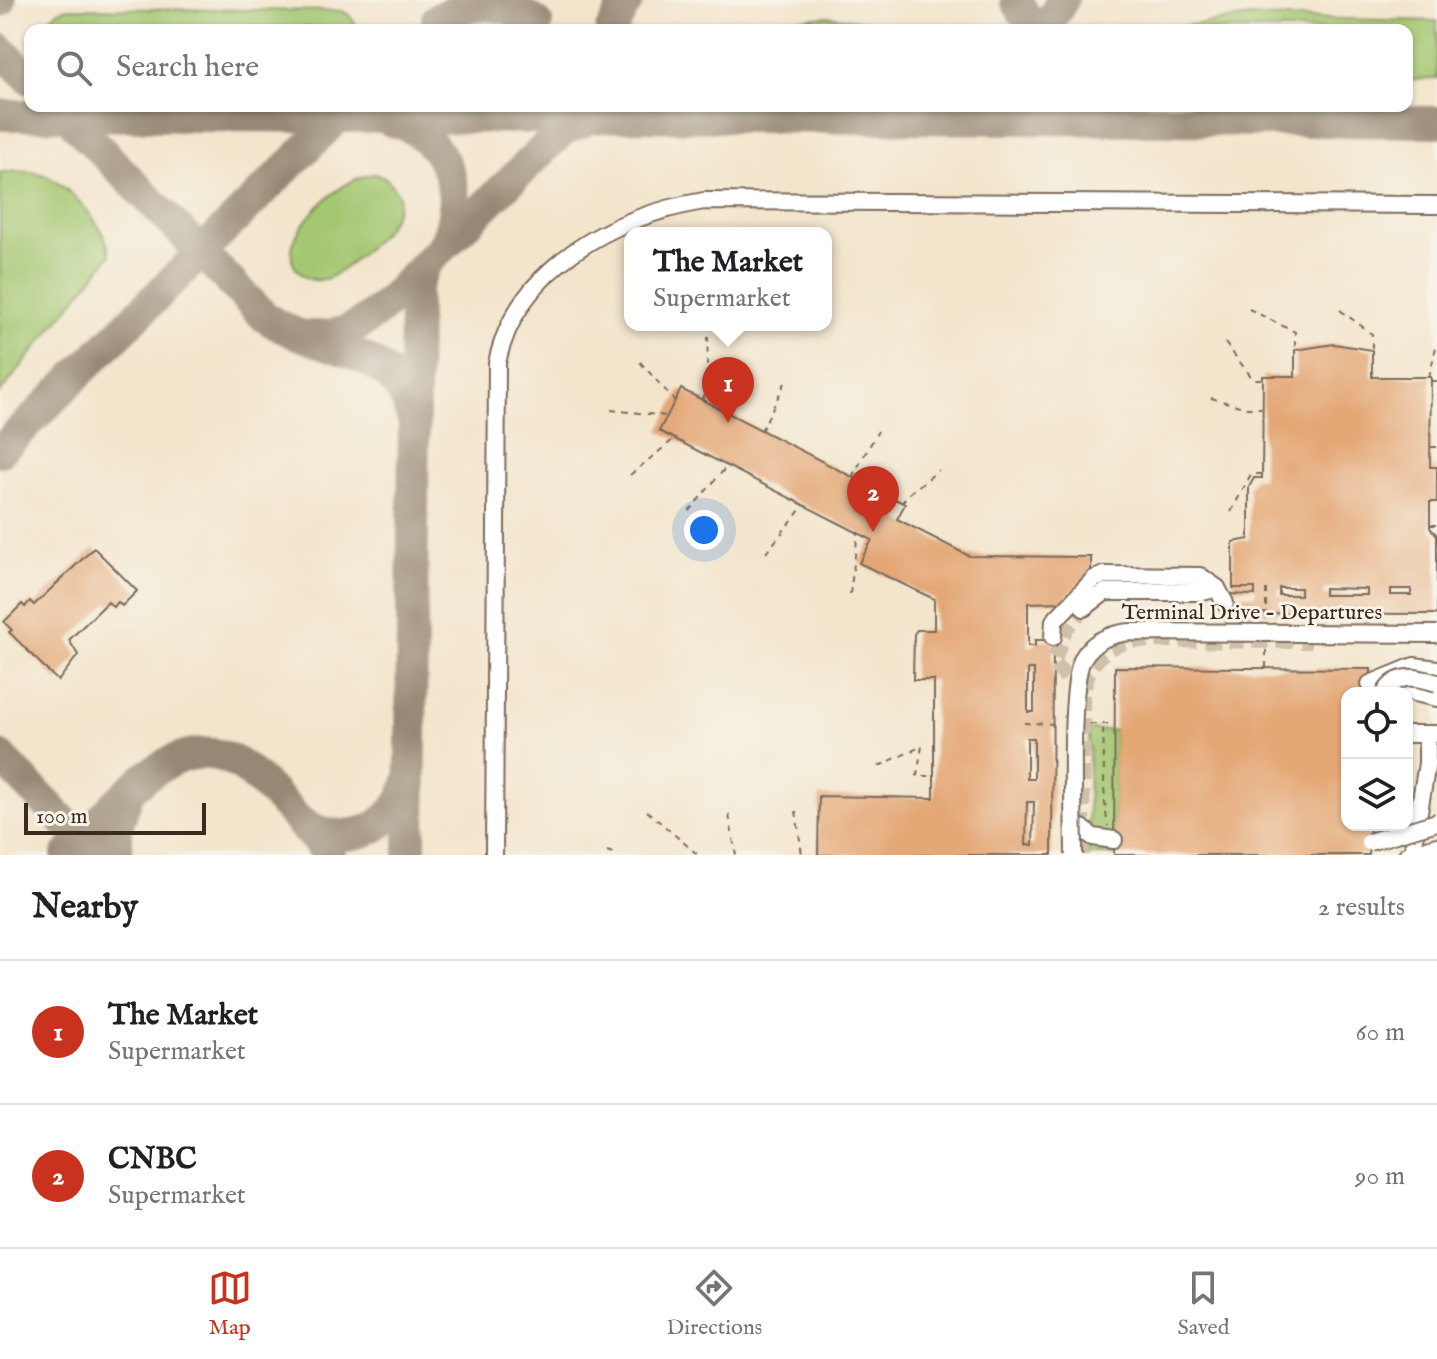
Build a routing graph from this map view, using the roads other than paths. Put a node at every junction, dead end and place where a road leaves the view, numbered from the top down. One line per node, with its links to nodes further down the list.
1 (1437, 205): 18 (street)
2 (1084, 608): 4 (street)
3 (1437, 634): 19 (street, Terminal Drive - Departures, bridge)
4 (1053, 637)
5 (1437, 669): 7 (street)
6 (1437, 683): 8 (street, bridge)
7 (1378, 687)
8 (1382, 687)
9 (1413, 693): 10 (street)
10 (1437, 698)
11 (1413, 733): 12 (street)
12 (1434, 733): 20 (street)
13 (1437, 822): 16 (street, bridge)
14 (1082, 828): 15 (street)
15 (1111, 840)
16 (1369, 842)
17 (1437, 846): 20 (street)
18 (494, 855)
19 (1074, 855)
20 (1412, 855)

